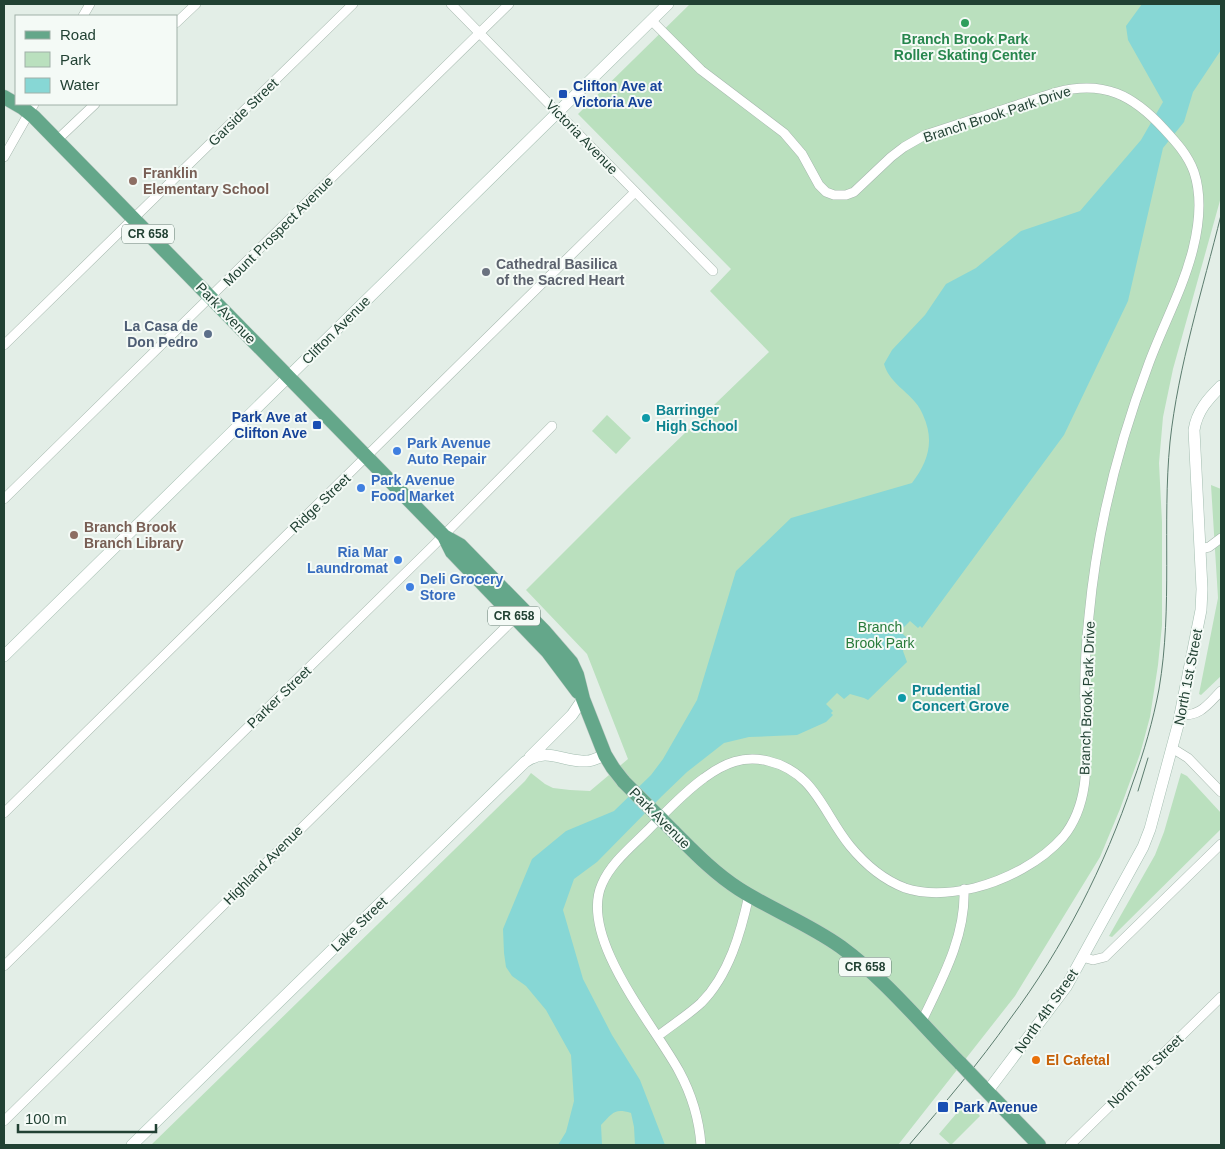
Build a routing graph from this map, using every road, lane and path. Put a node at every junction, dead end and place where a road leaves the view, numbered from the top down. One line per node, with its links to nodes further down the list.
1 (90, 4): 7 (street)
2 (196, 4): 9 (street)
3 (353, 4): 17 (street, Garside Street)
4 (452, 4): 10 (street, Victoria Avenue)
5 (509, 4): 10 (street, Mount Prospect Avenue)
6 (668, 4): 8 (main road, Clifton Avenue)
7 (84, 15)
8 (651, 20): 13 (main road, Clifton Avenue); 40 (street, Branch Brook Park Drive)
9 (178, 22)
10 (480, 32): 13 (street, Victoria Avenue); 19 (street, Mount Prospect Avenue)
11 (94, 105): 14 (street)
12 (31, 108): 14 (main road, Park Avenue / CR 658); 15 (street)
13 (558, 113): 16 (street, Victoria Avenue); 21 (main road, Clifton Avenue)
14 (57, 140): 17 (main road, Park Avenue / CR 658)
15 (4, 157)
16 (636, 192): 18 (street, Victoria Avenue); 24 (street, Ridge Street)
17 (133, 219): 19 (main road, Park Avenue / CR 658); 20 (street, Garside Street)
18 (713, 271)
19 (210, 297): 21 (main road, Park Avenue / CR 658); 25 (street, Mount Prospect Avenue)
20 (4, 345)
21 (288, 377): 24 (main road, Park Avenue / CR 658); 30 (main road, Clifton Avenue)
22 (1221, 386): 28 (main road, North 1st Street)
23 (552, 426): 26 (street, Parker Street)
24 (367, 457): 26 (main road, Park Avenue / CR 658); 38 (street, Ridge Street)
25 (4, 499)
26 (444, 536): 29 (main road, Park Avenue / CR 658); 43 (street, Parker Street)
27 (1221, 538): 28 (street)
28 (1200, 549): 33 (main road, North 1st Street)
29 (519, 614): 32 (main road, Park Avenue / CR 658); 48 (street, Highland Avenue)
30 (4, 656)
31 (1221, 691): 33 (street)
32 (583, 699): 35 (main road, Park Avenue / CR 658); 36 (main road)
33 (1181, 714): 34 (main road, North 1st Street)
34 (1172, 748): 37 (street); 42 (main road, North 1st Street)
35 (605, 754): 36 (main road, Lake Street); 41 (main road, Park Avenue / CR 658, bridge)
36 (525, 762): 49 (main road, Lake Street)
37 (1221, 792)
38 (4, 813)
39 (1221, 844): 42 (street, North 4th Street)
40 (964, 890): 45 (street); 46 (street, Branch Brook Park Drive)
41 (749, 895): 45 (main road, Park Avenue / CR 658); 46 (street)
42 (1082, 957): 47 (main road, North 4th Street)
43 (4, 966)
44 (1221, 997): 52 (street, North 5th Street)
45 (921, 1023): 47 (main road, Park Avenue / CR 658, bridge)
46 (658, 1036): 50 (street, Branch Brook Park Drive)
47 (984, 1088): 51 (main road, Park Avenue / CR 658)
48 (4, 1120)
49 (132, 1145)
50 (701, 1145)
51 (1039, 1145)
52 (1070, 1145)

